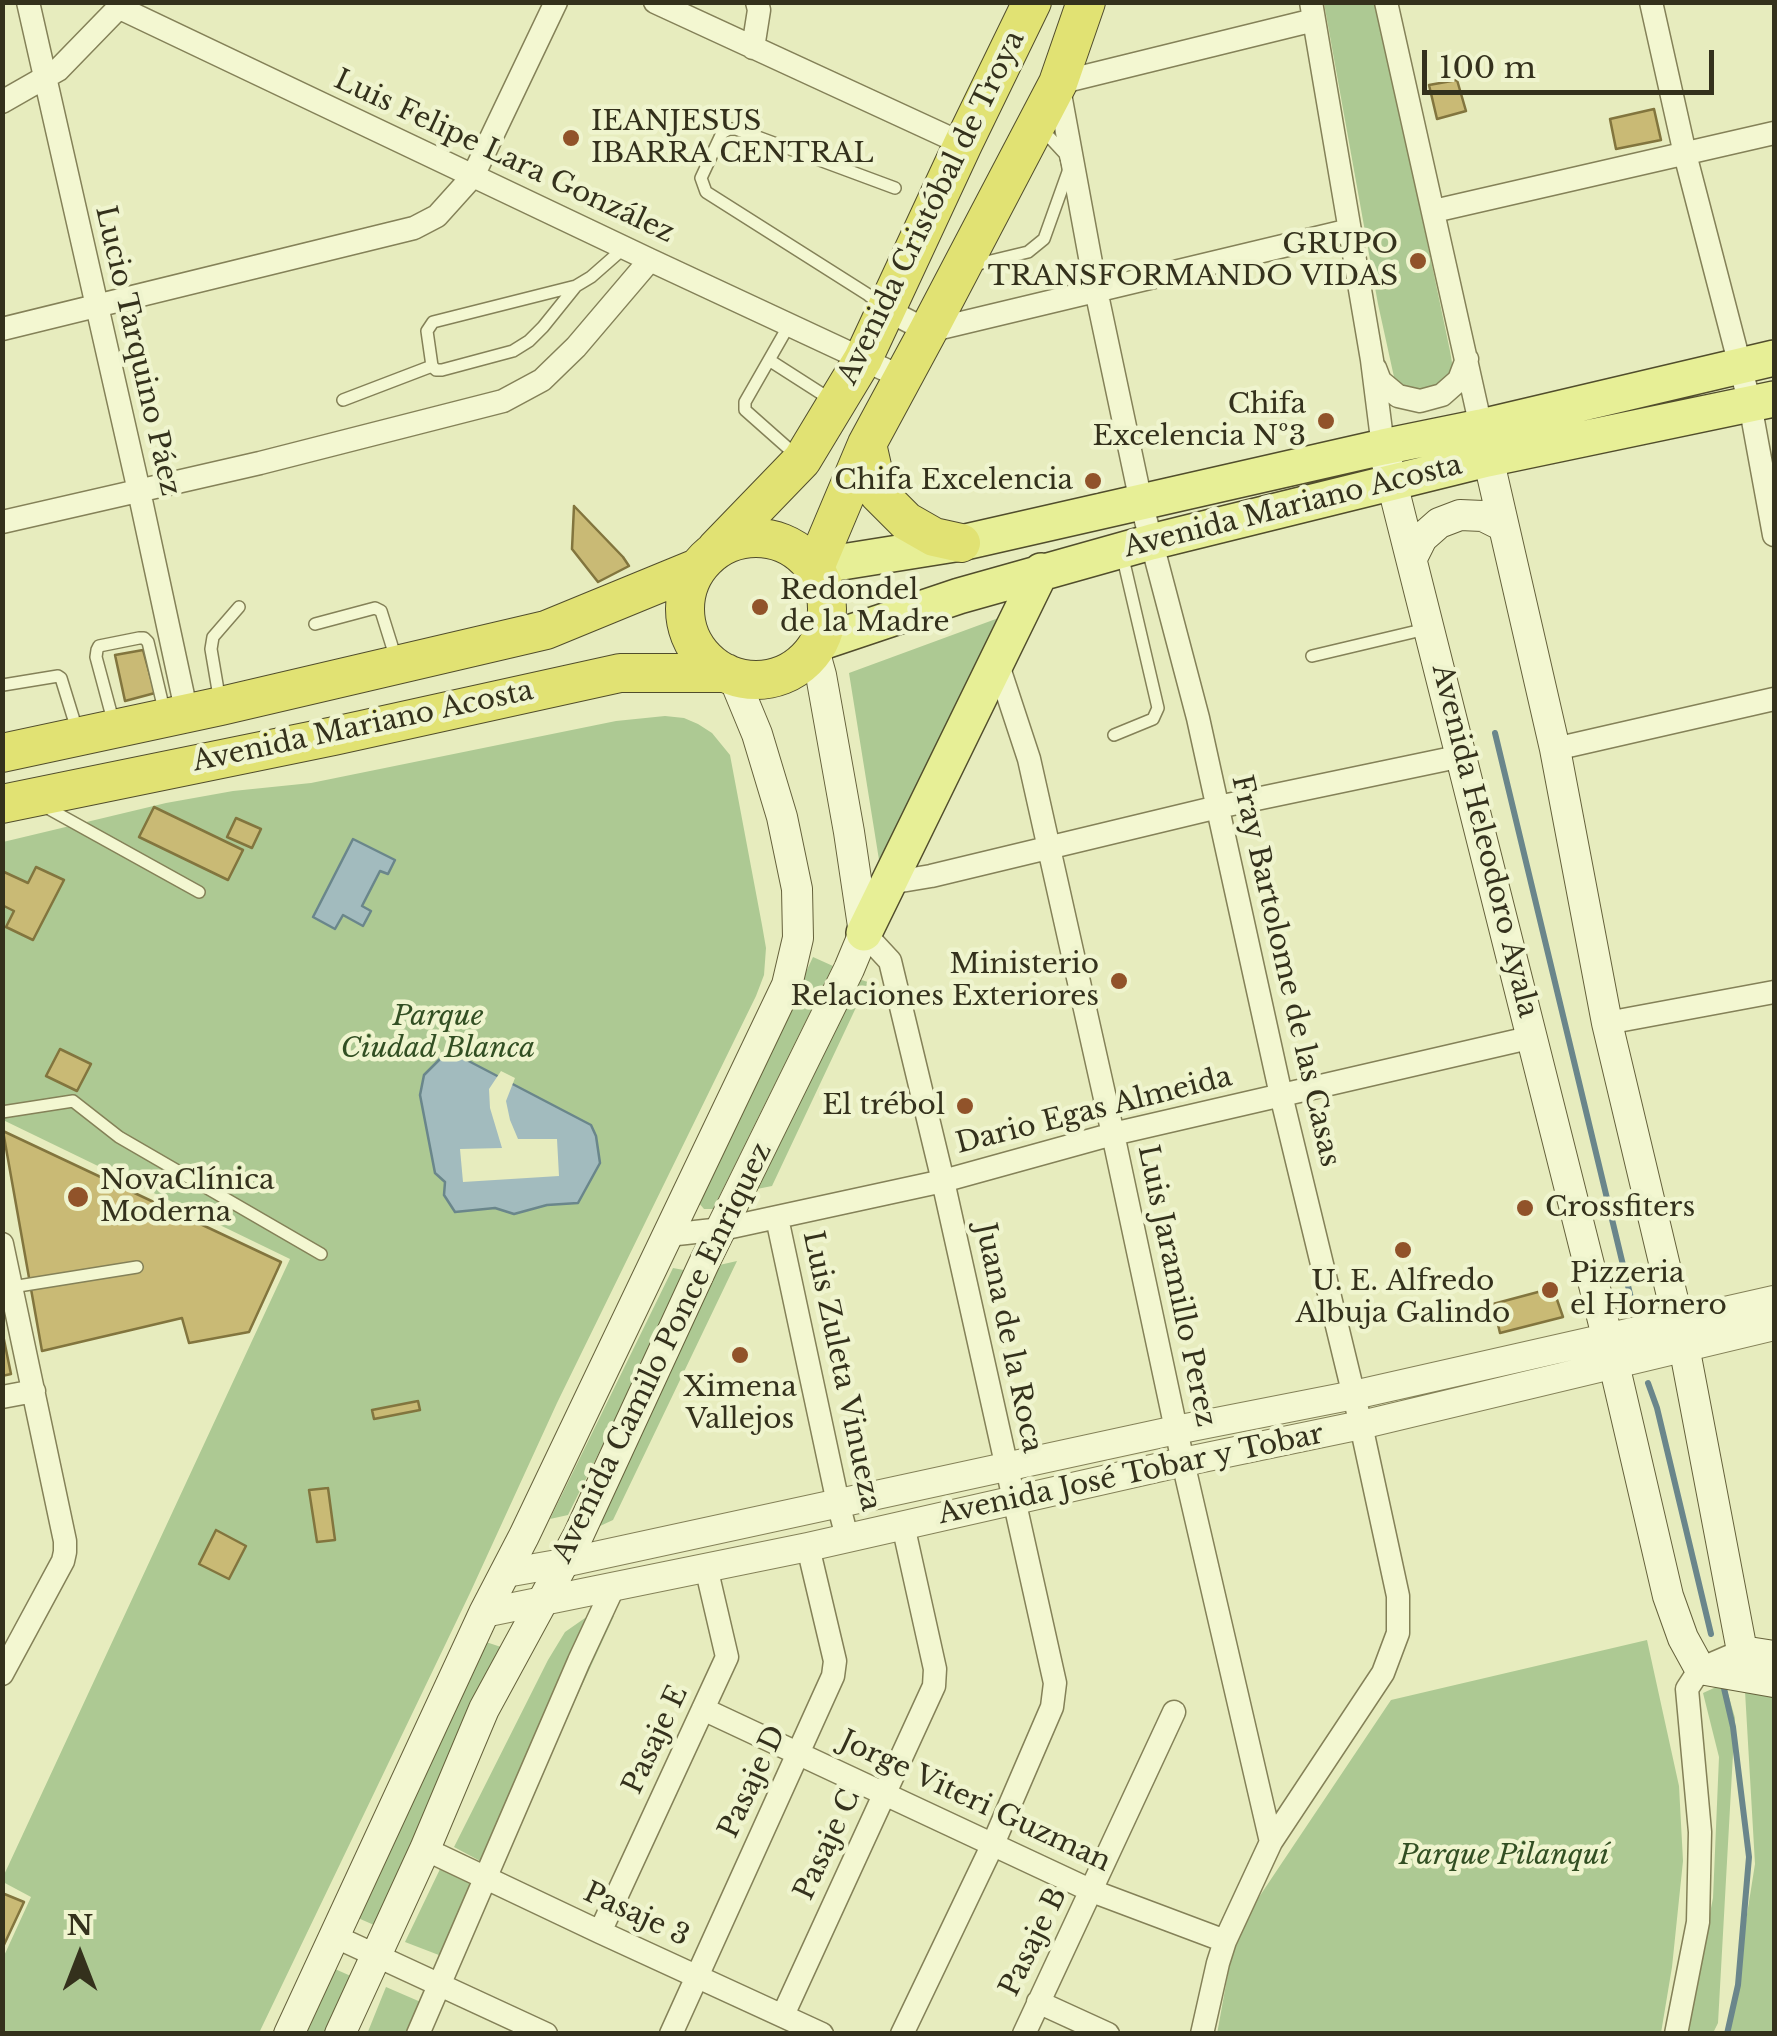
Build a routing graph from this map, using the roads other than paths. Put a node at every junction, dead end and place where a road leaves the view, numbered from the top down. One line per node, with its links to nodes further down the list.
1 (28, 2): 12 (street, Lucio Tarquino Páez)
2 (556, 2): 19 (street)
3 (655, 2): 11 (street)
4 (757, 2): 11 (street)
5 (1032, 2): 17 (highway, Avenida Cristóbal de Troya)
6 (1086, 2): 13 (highway, Avenida Cristóbal de Troya)
7 (1651, 2): 18 (street)
8 (1389, 3): 21 (street)
9 (122, 5): 12 (street); 19 (street, Luis Felipe Lara González)
10 (1313, 11): 13 (street); 22 (street, Avenida Heleodoro Ayala)
11 (753, 48): 17 (street)
12 (44, 78): 14 (street); 28 (street, Lucio Tarquino Páez)
13 (1058, 83): 15 (highway, Avenida Cristóbal de Troya); 27 (street, Fray Bartolome de las Casas)
14 (2, 102)
15 (1036, 124): 25 (highway, Avenida Cristóbal de Troya); 25 (lane)
16 (1774, 133): 18 (street)
17 (962, 144): 29 (highway, Avenida Cristóbal de Troya)
18 (1684, 154): 21 (street); 37 (street)
19 (473, 176): 23 (street, Luis Felipe Lara González); 28 (street)
20 (895, 188): 29 (lane)
21 (1434, 212): 34 (street)
22 (1350, 230): 27 (street); 36 (street, Avenida Heleodoro Ayala)
23 (624, 248): 24 (street, Luis Felipe Lara González); 26 (lane)
24 (650, 260): 30 (street, Luis Felipe Lara González); 48 (street)
25 (961, 268): 32 (highway, Avenida Cristóbal de Troya)
26 (576, 286): 38 (lane); 38 (lane)
27 (1096, 290): 32 (street); 49 (street, Fray Bartolome de las Casas)
28 (96, 306): 31 (street); 48 (street, Lucio Tarquino Páez)
29 (885, 309): 32 (street); 33 (highway, Avenida Cristóbal de Troya)
30 (789, 324): 33 (street, Luis Felipe Lara González); 35 (lane)
31 (2, 328)
32 (928, 331): 39 (highway, Avenida Cristóbal de Troya)
33 (863, 359): 39 (street, Luis Felipe Lara González); 42 (highway, Avenida Cristóbal de Troya)
34 (1467, 359): 36 (street); 43 (street)
35 (769, 360): 42 (lane); 46 (lane)
36 (1372, 360): 45 (street, Avenida Heleodoro Ayala)
37 (1758, 362): 41 (street); 43 (main road, Avenida Mariano Acosta)
38 (432, 366): 40 (lane)
39 (902, 377): 44 (highway, Avenida Cristóbal de Troya)
40 (343, 400)
41 (1762, 401): 43 (main road, Avenida Mariano Acosta); 52 (street)
42 (836, 403): 46 (highway, Avenida Cristóbal de Troya)
43 (1484, 443): 45 (main road, Avenida Mariano Acosta); 47 (main road, Avenida Mariano Acosta); 51 (main road)
44 (866, 444): 53 (highway); 57 (highway, Avenida Cristóbal de Troya)
45 (1383, 447): 47 (main road, Avenida Heleodoro Ayala); 49 (main road, Avenida Mariano Acosta)
46 (802, 460): 56 (highway, Avenida Cristóbal de Troya)
47 (1392, 483): 54 (main road, Avenida Mariano Acosta); 55 (main road, Avenida Heleodoro Ayala)
48 (139, 491): 50 (street); 69 (street, Lucio Tarquino Páez)
49 (1141, 502): 53 (main road, Avenida Mariano Acosta); 54 (street, Fray Bartolome de las Casas)
50 (2, 522)
51 (1504, 526): 55 (main road); 72 (main road)
52 (1774, 535)
53 (960, 543): 57 (main road, Avenida Mariano Acosta)
54 (1136, 546): 58 (main road, Avenida Mariano Acosta); 71 (lane); 76 (street, Fray Bartolome de las Casas)
55 (1412, 558): 61 (main road, Avenida Heleodoro Ayala)
56 (706, 559): 57 (highway); 65 (highway, Avenida Mariano Acosta); 66 (highway)
57 (816, 566): 62 (highway)
58 (1041, 571): 62 (main road, Avenida Mariano Acosta); 64 (main road)
59 (238, 607): 69 (lane)
60 (315, 624): 65 (lane)
61 (1430, 628): 63 (lane); 74 (main road, Avenida Heleodoro Ayala)
62 (816, 647): 66 (highway); 80 (main road)
63 (1312, 656)
64 (997, 662): 77 (street, Luis Jaramillo Perez); 78 (main road)
65 (398, 666): 69 (highway, Avenida Mariano Acosta)
66 (729, 675): 75 (highway, Avenida Mariano Acosta); 90 (main road, Avenida Camilo Ponce Enriquez)
67 (4, 685): 70 (lane)
68 (1774, 699): 72 (street)
69 (192, 713): 70 (highway, Avenida Mariano Acosta); 70 (lane)
70 (97, 733): 73 (highway, Avenida Mariano Acosta)
71 (1114, 736)
72 (1555, 749): 82 (main road)
73 (2, 753)
74 (1462, 756): 76 (street); 83 (main road, Avenida Heleodoro Ayala)
75 (16, 801): 79 (lane)
76 (1218, 806): 77 (street); 84 (street, Fray Bartolome de las Casas)
77 (1049, 847): 78 (street); 86 (street, Luis Jaramillo Perez)
78 (889, 884): 80 (main road)
79 (199, 892)
80 (864, 934): 87 (street, Juana de la Roca); 89 (main road, Avenida Camilo Ponce Enriquez)
81 (1774, 992): 82 (street)
82 (1608, 1023): 97 (main road)
83 (1533, 1036): 84 (street, Dario Egas Almeida); 98 (main road, Avenida Heleodoro Ayala)
84 (1281, 1095): 86 (street, Dario Egas Almeida); 100 (street, Fray Bartolome de las Casas)
85 (2, 1112): 92 (lane)
86 (1113, 1134): 87 (street, Dario Egas Almeida); 103 (street, Luis Jaramillo Perez)
87 (943, 1181): 88 (street, Dario Egas Almeida); 105 (street, Juana de la Roca)
88 (777, 1218): 89 (street, Dario Egas Almeida); 107 (street, Luis Zuleta Vinueza)
89 (722, 1229): 90 (street, Dario Egas Almeida); 111 (main road, Avenida Camilo Ponce Enriquez)
90 (668, 1235): 113 (main road, Avenida Camilo Ponce Enriquez)
91 (2, 1244): 94 (street)
92 (321, 1254)
93 (138, 1268): 94 (lane)
94 (12, 1287): 99 (street)
95 (1774, 1300): 97 (street, Avenida José Tobar y Tobar)
96 (1774, 1326): 97 (street, Avenida José Tobar y Tobar)
97 (1681, 1333): 98 (street, Avenida José Tobar y Tobar); 117 (main road)
98 (1610, 1351): 100 (street, Avenida José Tobar y Tobar); 102 (street, Avenida José Tobar y Tobar); 119 (main road, Avenida Heleodoro Ayala)
99 (34, 1390): 101 (street); 120 (street)
100 (1354, 1395): 102 (street, Fray Bartolome de las Casas); 103 (street, Avenida José Tobar y Tobar)
101 (2, 1397)
102 (1361, 1425): 104 (street, Avenida José Tobar y Tobar); 126 (street, Fray Bartolome de las Casas)
103 (1176, 1430): 104 (street, Luis Jaramillo Perez); 105 (street, Avenida José Tobar y Tobar)
104 (1183, 1462): 106 (street, Avenida José Tobar y Tobar); 126 (street, Luis Jaramillo Perez)
105 (1005, 1466): 106 (street, Juana de la Roca); 107 (street, Avenida José Tobar y Tobar)
106 (1014, 1502): 108 (street, Avenida José Tobar y Tobar); 127 (street, Juana de la Roca)
107 (838, 1503): 109 (street, Luis Zuleta Vinueza); 111 (street, Avenida José Tobar y Tobar)
108 (903, 1525): 109 (street, Avenida José Tobar y Tobar); 125 (street, Pasaje C)
109 (847, 1537): 110 (street, Avenida José Tobar y Tobar)
110 (808, 1547): 112 (street, Avenida José Tobar y Tobar); 124 (street, Pasaje D)
111 (563, 1564): 113 (street, Avenida José Tobar y Tobar); 115 (main road, Avenida Camilo Ponce Enriquez)
112 (706, 1567): 114 (street, Avenida José Tobar y Tobar); 122 (street, Pasaje E)
113 (506, 1573): 116 (main road, Avenida Camilo Ponce Enriquez)
114 (613, 1588): 115 (street, Avenida José Tobar y Tobar); 129 (street)
115 (542, 1602): 116 (street, Avenida José Tobar y Tobar); 128 (main road, Avenida Camilo Ponce Enriquez)
116 (484, 1614): 132 (main road, Avenida Camilo Ponce Enriquez)
117 (1742, 1651): 118 (main road); 119 (street)
118 (1774, 1656)
119 (1700, 1669): 121 (main road); 149 (street)
120 (2, 1674)
121 (1774, 1682)
122 (703, 1709): 124 (street, Jorge Viteri Guzman); 131 (street, Pasaje E)
123 (1174, 1712): 130 (street, Pasaje B)
124 (800, 1754): 125 (street, Jorge Viteri Guzman); 135 (street, Pasaje D)
125 (885, 1794): 127 (street, Jorge Viteri Guzman); 138 (street, Pasaje C)
126 (1270, 1842): 133 (street)
127 (993, 1844): 130 (street, Jorge Viteri Guzman); 145 (street, Juana de la Roca)
128 (425, 1849): 129 (street, Pasaje 3); 134 (main road, Avenida Camilo Ponce Enriquez)
129 (486, 1879): 131 (street, Pasaje 3); 136 (street)
130 (1092, 1891): 133 (street, Jorge Viteri Guzman); 137 (street, Pasaje B)
131 (600, 1932): 135 (street, Pasaje 3)
132 (334, 1936): 134 (street); 139 (main road, Avenida Camilo Ponce Enriquez)
133 (1225, 1941): 148 (street)
134 (378, 1956): 136 (street); 140 (main road, Avenida Camilo Ponce Enriquez)
135 (697, 1976): 138 (street, Pasaje 3); 143 (street, Pasaje D)
136 (440, 1985): 141 (street); 142 (street)
137 (1038, 2002): 146 (street, Pasaje B); 147 (street)
138 (783, 2015): 144 (street, Pasaje 3)
139 (289, 2034)
140 (340, 2034)
141 (418, 2034)
142 (546, 2034)
143 (671, 2034)
144 (822, 2034)
145 (902, 2034)
146 (1024, 2034)
147 (1108, 2034)
148 (1202, 2034)
149 (1676, 2034)

